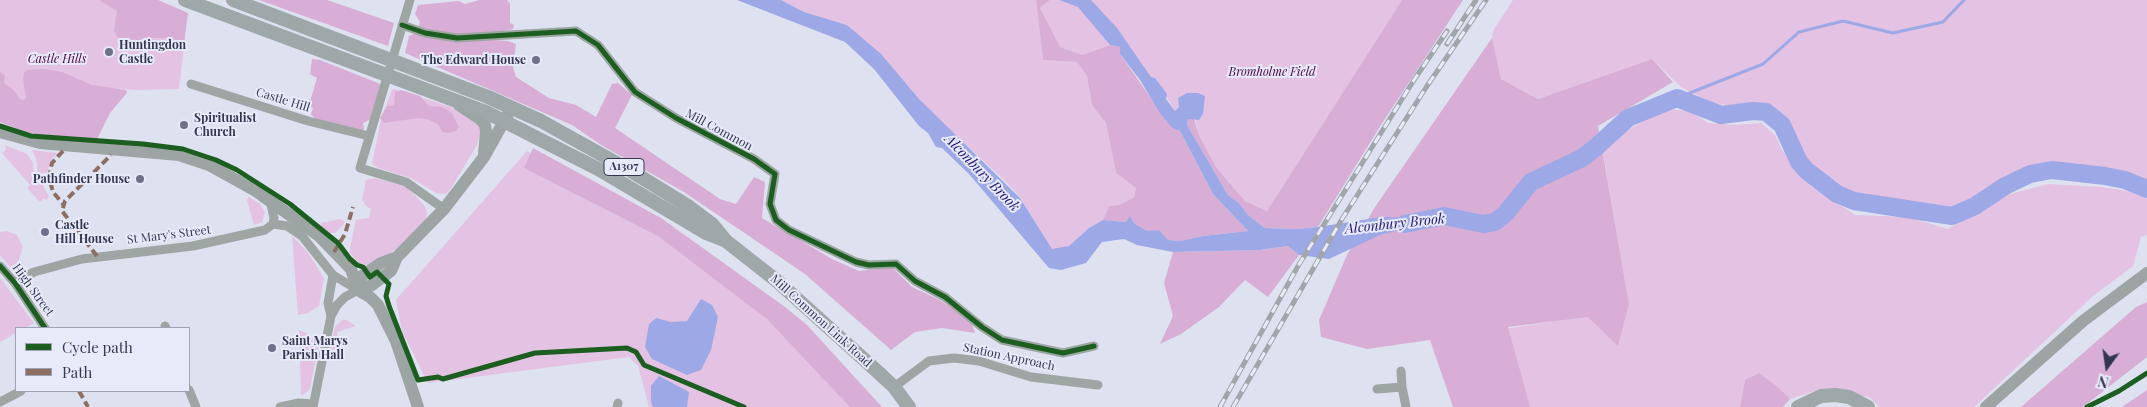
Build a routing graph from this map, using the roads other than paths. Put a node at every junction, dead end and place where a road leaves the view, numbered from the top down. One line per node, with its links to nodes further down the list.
1 (186, 0): 6 (main road, A1307)
2 (233, 0): 7 (main road, A1307)
3 (410, 0): 4 (street)
4 (402, 25): 10 (street); 23 (street, Mill Common)
5 (191, 84): 10 (street, Castle Hill)
6 (453, 101): 8 (main road, A1307); 11 (main road)
7 (512, 107): 8 (main road); 15 (main road, Mill Common Link Road / A1307)
8 (505, 122): 11 (main road); 15 (main road, Mill Common Link Road / A1307)
9 (0, 132): 12 (main road)
10 (369, 136): 13 (street)
11 (484, 157): 13 (main road)
12 (270, 200): 14 (street); 20 (main road)
13 (444, 209): 20 (main road)
14 (273, 224): 18 (street); 19 (street, St Mary's Street)
15 (726, 241): 26 (main road, Mill Common Link Road / A1307)
16 (0, 266): 19 (street, High Street)
17 (2147, 273): 40 (main road)
18 (333, 275): 20 (street); 21 (street)
19 (15, 283): 22 (street, High Street)
20 (358, 290): 21 (street); 35 (main road)
21 (330, 316): 32 (street)
22 (44, 327)
23 (1094, 346)
24 (1401, 371): 27 (street)
25 (1098, 385): 26 (street, Station Approach)
26 (894, 387): 36 (main road, Mill Common Link Road / A1307)
27 (1402, 387): 28 (street); 37 (street)
28 (1377, 388)
29 (20, 392): 31 (street)
30 (190, 392): 33 (street)
31 (0, 402)
32 (313, 406): 34 (street)
33 (196, 407)
34 (280, 407)
35 (418, 407)
36 (909, 407)
37 (1406, 407)
38 (1798, 407): 39 (main road)
39 (1868, 407)
40 (1986, 407)

